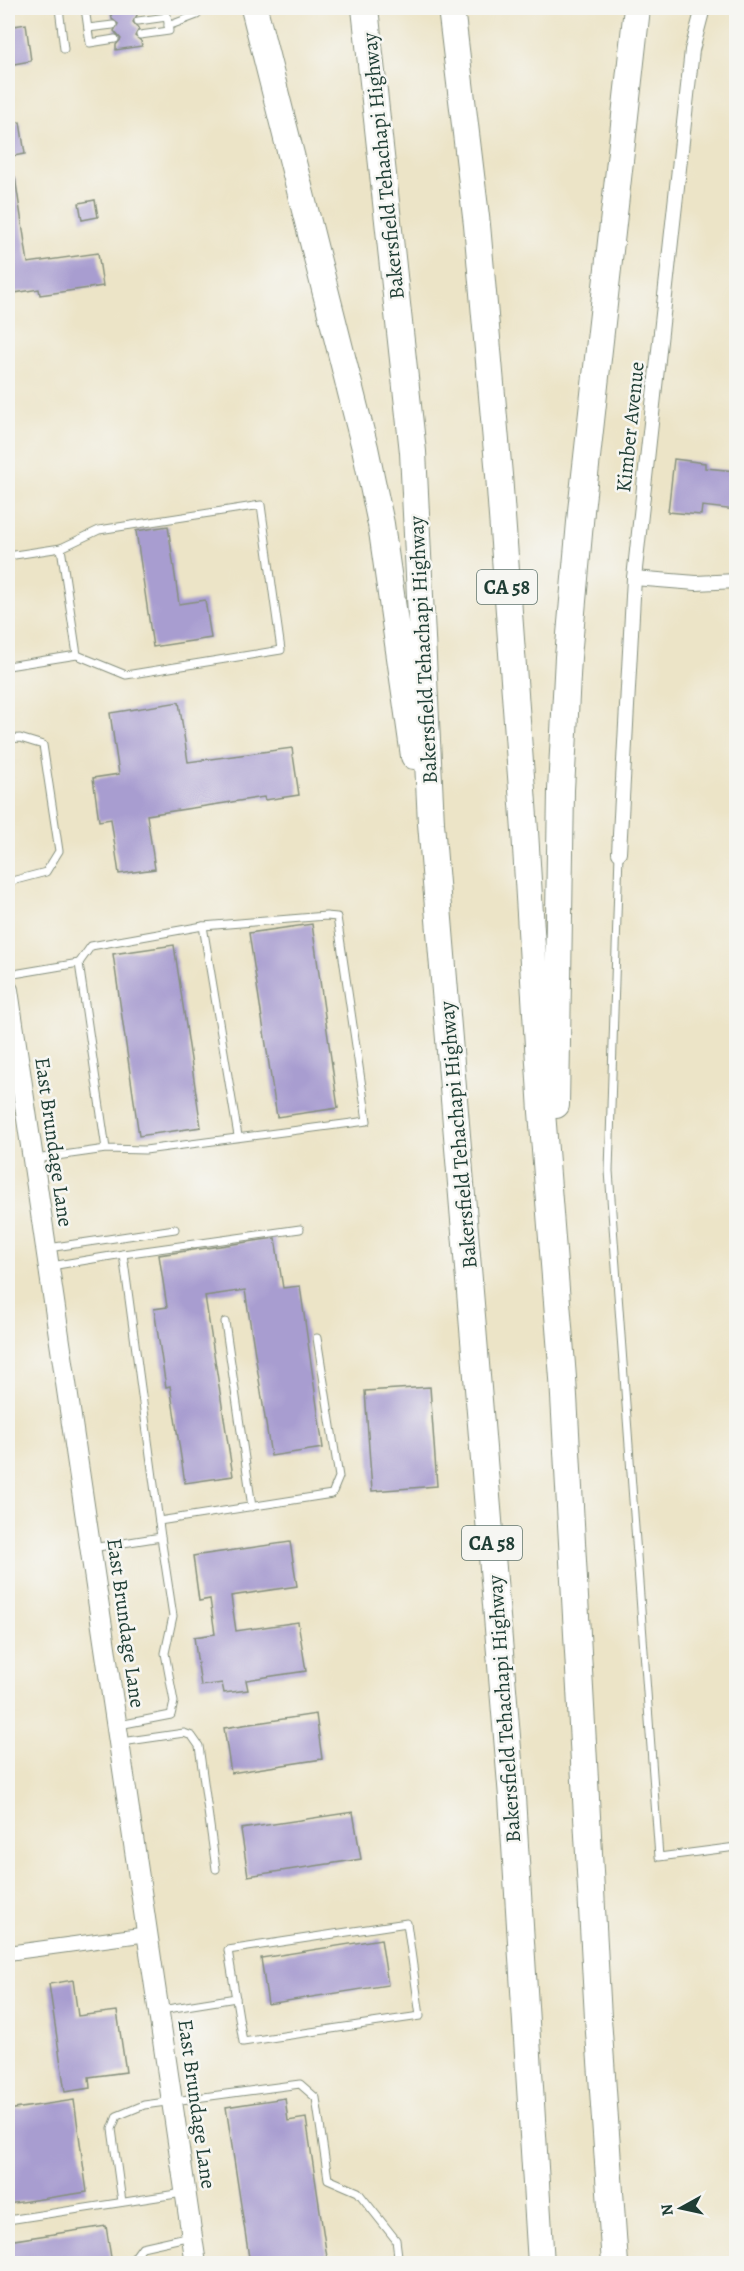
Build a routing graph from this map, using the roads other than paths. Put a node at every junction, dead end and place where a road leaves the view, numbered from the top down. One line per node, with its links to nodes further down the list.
1 (58, 8): 16 (lane)
2 (86, 8): 13 (lane)
3 (254, 8): 24 (highway)
4 (365, 8): 24 (highway, Bakersfield Tehachapi Highway / CA 58)
5 (451, 8): 34 (highway, CA 58)
6 (637, 8): 34 (highway)
7 (703, 8): 19 (street, Kimber Avenue)
8 (168, 10): 10 (lane); 12 (lane)
9 (197, 15): 12 (lane)
10 (138, 21)
11 (113, 25): 13 (lane)
12 (168, 26): 14 (lane)
13 (88, 28): 15 (lane)
14 (140, 36)
15 (115, 39)
16 (64, 49)
17 (61, 548): 18 (lane); 21 (lane); 21 (lane)
18 (8, 556)
19 (634, 578): 20 (street); 25 (street, Kimber Avenue)
20 (736, 581)
21 (77, 655): 22 (lane)
22 (8, 666)
23 (8, 740): 26 (lane)
24 (431, 823): 60 (highway, Bakersfield Tehachapi Highway / CA 58)
25 (619, 853): 46 (lane)
26 (8, 882)
27 (203, 926): 28 (lane); 31 (lane); 31 (lane)
28 (79, 963): 29 (lane); 32 (lane)
29 (8, 975)
30 (8, 990): 33 (main road, East Brundage Lane)
31 (238, 1136): 32 (lane)
32 (106, 1149): 33 (lane)
33 (33, 1160): 38 (main road, East Brundage Lane)
34 (547, 1168): 61 (highway, CA 58)
35 (175, 1229): 38 (lane)
36 (300, 1229): 37 (lane)
37 (123, 1254): 38 (lane); 42 (lane)
38 (47, 1258): 44 (main road, East Brundage Lane)
39 (225, 1322): 41 (lane)
40 (317, 1338): 41 (lane)
41 (252, 1507): 42 (lane)
42 (159, 1521): 43 (lane)
43 (161, 1537): 44 (lane); 45 (lane)
44 (90, 1548): 45 (main road, East Brundage Lane)
45 (118, 1734): 47 (lane); 48 (main road, East Brundage Lane)
46 (736, 1847)
47 (216, 1869)
48 (148, 1934): 49 (street); 51 (main road, East Brundage Lane)
49 (8, 1953)
50 (236, 1998): 50 (lane); 51 (lane)
51 (159, 2011): 52 (main road, East Brundage Lane)
52 (172, 2102): 53 (main road, East Brundage Lane); 54 (lane); 59 (lane)
53 (186, 2193): 54 (lane); 56 (main road, East Brundage Lane)
54 (122, 2202): 55 (lane)
55 (8, 2220)
56 (192, 2236): 57 (lane); 58 (main road, East Brundage Lane)
57 (135, 2264)
58 (196, 2264)
59 (399, 2264)
60 (541, 2264)
61 (615, 2264)

